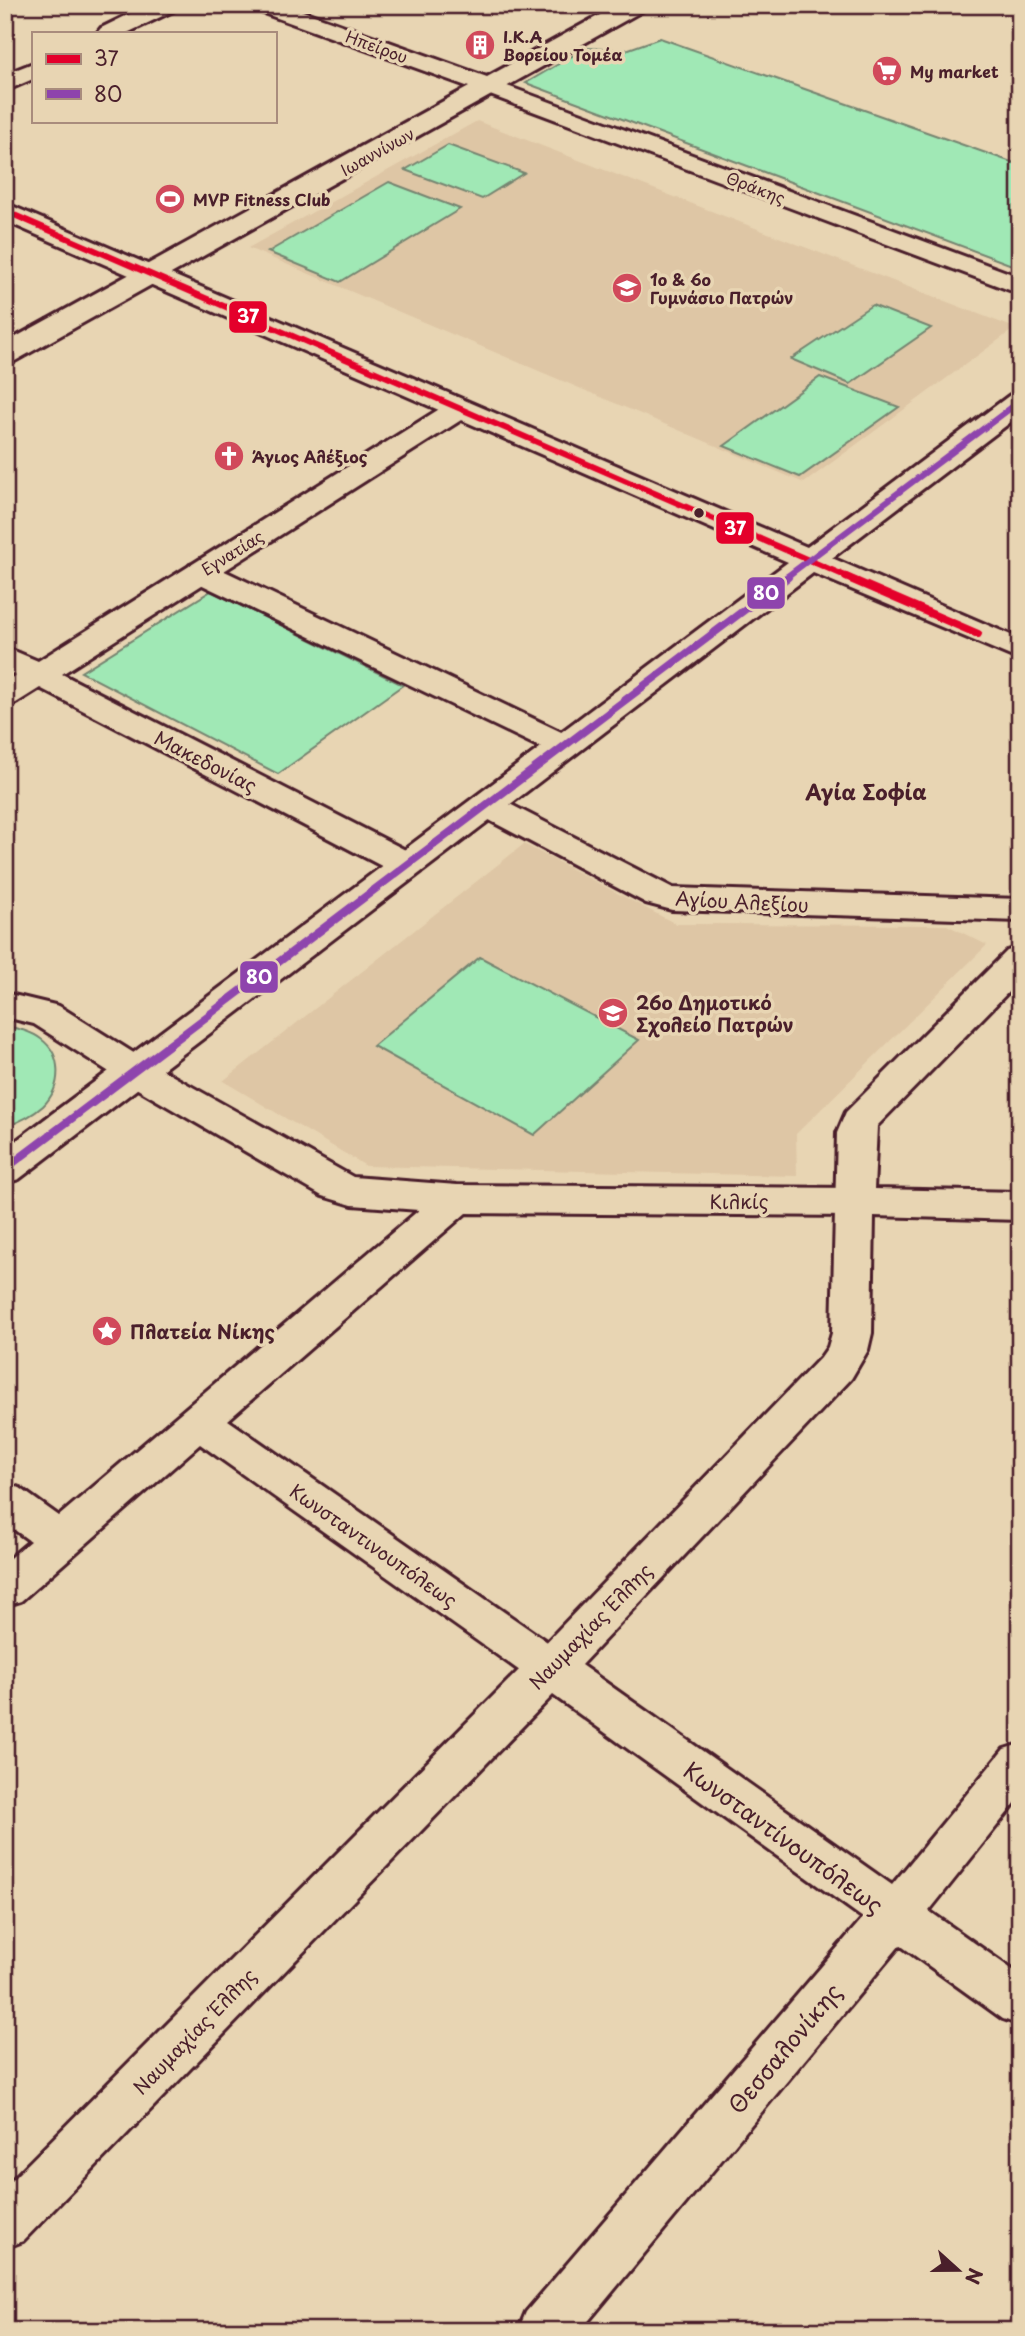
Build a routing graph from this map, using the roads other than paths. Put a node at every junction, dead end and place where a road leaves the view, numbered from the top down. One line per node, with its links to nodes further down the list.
1 (167, 5): 4 (street)
2 (263, 5): 7 (street, Ηπείρου)
3 (636, 5): 7 (street, Ιωαννίνων)
4 (111, 32)
5 (32, 70): 6 (street)
6 (5, 84)
7 (491, 88): 9 (street, Ιωαννίνων); 10 (street, Θράκης)
8 (5, 211): 9 (street)
9 (151, 275): 11 (street, Ιωαννίνων); 13 (street)
10 (1020, 286)
11 (5, 355)
12 (1020, 401): 14 (street)
13 (459, 408): 14 (street); 15 (street, Εγνατίας)
14 (807, 561): 16 (street); 20 (street)
15 (201, 572): 18 (street, Εγνατίας); 20 (street)
16 (1020, 651)
17 (5, 657): 18 (street, Μακεδονίας)
18 (39, 674): 19 (street, Εγνατίας); 22 (street, Μακεδονίας)
19 (5, 696)
20 (564, 746): 21 (street)
21 (486, 805): 22 (street); 23 (street, Αγίου Αλεξίου)
22 (407, 865): 26 (street)
23 (1020, 909)
24 (1020, 959): 29 (street, Ναυμαχίας Έλλης)
25 (5, 1005): 26 (street, Κιλκίς)
26 (135, 1071): 27 (street); 28 (street, Κιλκίς)
27 (5, 1169)
28 (457, 1199): 29 (street, Κιλκίς); 31 (street)
29 (856, 1202): 30 (street, Κιλκίς); 35 (street, Ναυμαχίας Έλλης)
30 (1020, 1206)
31 (198, 1422): 33 (street); 35 (street, Κωνσταντινουπόλεως)
32 (5, 1500): 33 (street)
33 (61, 1540): 34 (street)
34 (5, 1588)
35 (550, 1668): 37 (street, Κωνσταντίνουπόλεως); 39 (street, Ναυμαχίας Έλλης)
36 (1020, 1763): 37 (street, Θεσσαλονίκης)
37 (895, 1916): 38 (street, Κωνσταντίνουπόλεως); 40 (street, Θεσσαλονίκης)
38 (1020, 2003)
39 (5, 2223)
40 (545, 2331)

